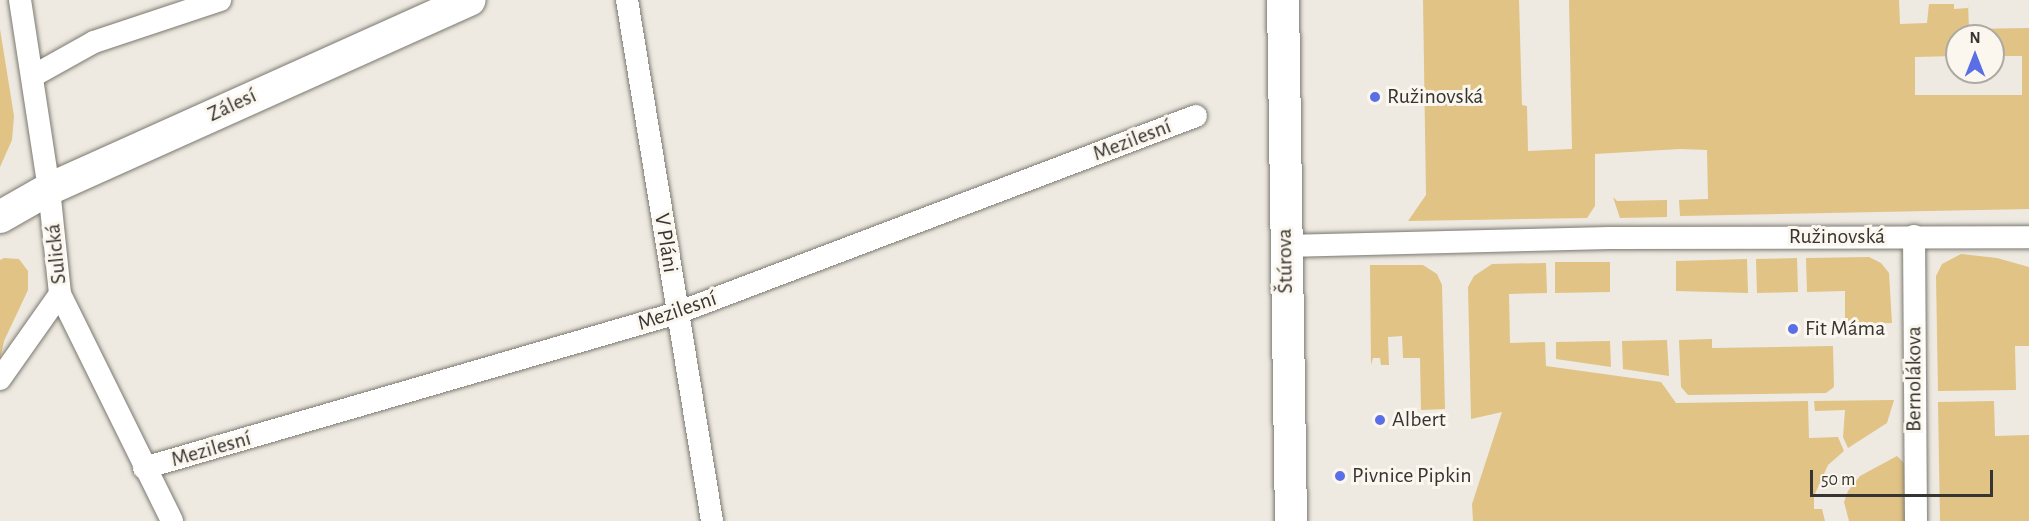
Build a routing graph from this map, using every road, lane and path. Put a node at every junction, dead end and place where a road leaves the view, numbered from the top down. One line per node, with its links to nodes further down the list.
1 (20, 0): 6 (street, Sulická)
2 (220, 0): 6 (street)
3 (469, 0): 8 (main road, Zálesí)
4 (627, 0): 14 (street, V Pláni)
5 (1283, 0): 12 (main road, Štúrova)
6 (33, 76): 8 (street, Sulická)
7 (1196, 116): 14 (street, Mezilesní)
8 (49, 189): 9 (main road, Zálesí); 13 (street, Sulická)
9 (0, 217)
10 (1914, 236): 11 (street, Ružinovská); 12 (street, Ružinovská); 20 (street, Bernolákova)
11 (2029, 237)
12 (1285, 246): 19 (main road, Štúrova)
13 (60, 294): 15 (street); 16 (street, Sulická)
14 (677, 313): 16 (street, Mezilesní); 18 (street, V Pláni)
15 (0, 379)
16 (144, 468): 17 (street, Sulická)
17 (172, 521)
18 (712, 521)
19 (1291, 521)
20 (1916, 521)

